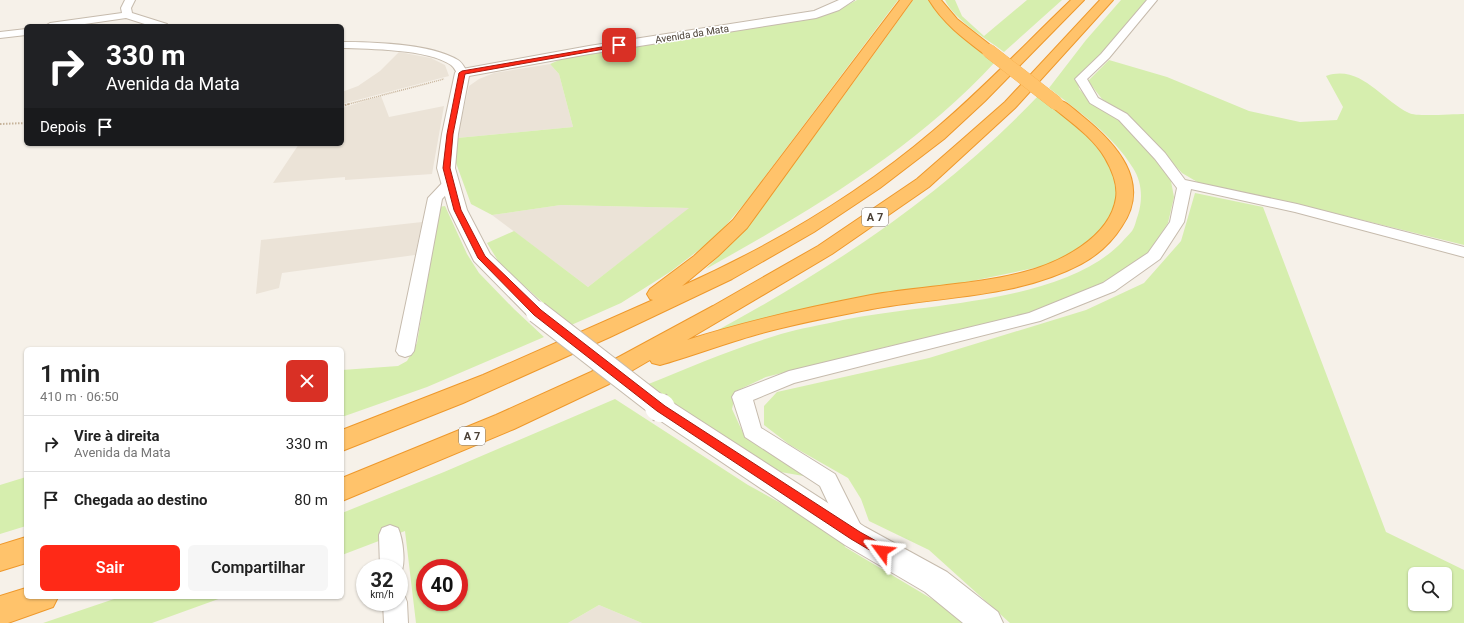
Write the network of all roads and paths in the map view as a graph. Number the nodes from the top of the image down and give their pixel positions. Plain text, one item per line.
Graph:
1 (130, 0) edge
2 (848, 0) edge
3 (906, 0) edge
4 (935, 0) edge
5 (1078, 0) edge
6 (1106, 0) edge
7 (1152, 0) edge
8 (127, 15) junction
9 (64, 24) edge
10 (155, 24) edge
11 (24, 32) edge
12 (0, 35) edge
13 (344, 45) edge
14 (462, 74) junction
15 (344, 105) edge
16 (24, 123) edge
17 (0, 124) edge
18 (450, 183) junction
19 (1181, 183) junction
20 (1464, 252) edge
21 (595, 335) junction
22 (405, 351) dead end
23 (600, 378) junction
24 (344, 440) edge
25 (344, 489) edge
26 (390, 535) dead end
27 (856, 536) junction
28 (24, 551) edge
29 (0, 558) edge
30 (391, 559) edge
31 (36, 599) edge
32 (0, 611) edge
33 (395, 611) edge
34 (396, 623) edge
35 (987, 623) edge

1 - 8 street
2 - 14 street, Avenida da Mata
3 - 21 highway
4 - 23 highway, bridge
5 - 21 highway, A 7
6 - 23 highway, A 7
7 - 19 street
8 - 9 street
8 - 10 street
11 - 12 street
13 - 14 street
14 - 15 path
14 - 18 street
16 - 17 path
18 - 22 street
18 - 27 street, bridge
19 - 20 street
19 - 27 street
21 - 24 highway, A 7
23 - 25 highway, A 7
26 - 30 street
27 - 35 street
28 - 29 highway
31 - 32 highway
33 - 34 street

